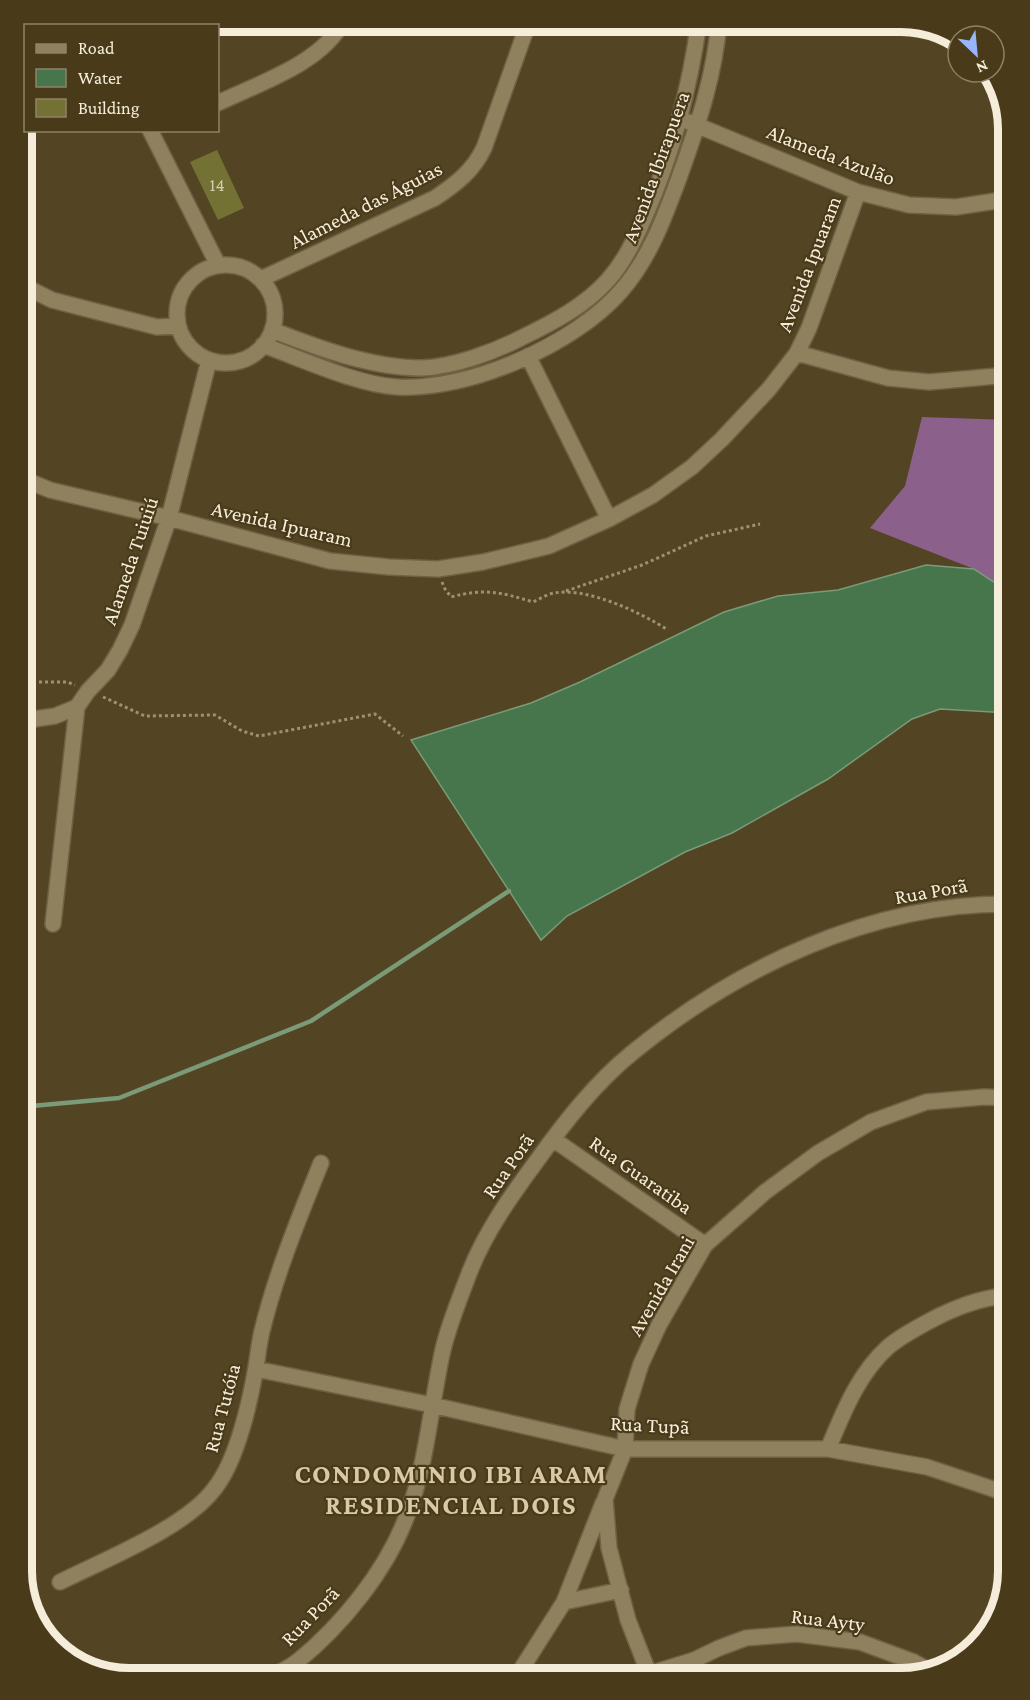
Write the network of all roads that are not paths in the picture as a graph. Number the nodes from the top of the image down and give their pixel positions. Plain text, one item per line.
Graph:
1 (336, 32) edge
2 (525, 32) edge
3 (698, 32) edge
4 (717, 32) edge
5 (219, 103) edge
6 (680, 117) junction
7 (698, 125) junction
8 (155, 132) edge
9 (858, 192) junction
10 (998, 201) edge
11 (218, 265) junction
12 (261, 279) junction
13 (32, 290) edge
14 (178, 326) junction
15 (272, 330) junction
16 (263, 345) junction
17 (797, 353) junction
18 (528, 356) junction
19 (209, 360) junction
20 (998, 376) edge
21 (32, 483) edge
22 (169, 518) junction
23 (609, 519) junction
24 (77, 707) junction
25 (32, 719) edge
26 (998, 904) edge
27 (53, 924) dead end
28 (998, 1098) edge
29 (553, 1139) junction
30 (321, 1163) dead end
31 (705, 1245) junction
32 (998, 1298) edge
33 (256, 1369) junction
34 (432, 1405) junction
35 (626, 1449) junction
36 (828, 1449) junction
37 (998, 1490) edge
38 (605, 1499) junction
39 (60, 1582) dead end
40 (621, 1590) junction
41 (564, 1602) junction
42 (922, 1667) edge
43 (286, 1668) edge
44 (522, 1668) edge
45 (647, 1668) edge
46 (673, 1668) edge

1 - 5 street
2 - 12 street, Alameda das Águias
3 - 6 street, Avenida Ibirapuera
4 - 7 street, Avenida Ibirapuera
6 - 7 street, Alameda Azulão
6 - 15 street, Avenida Ibirapuera
7 - 9 street, Alameda Azulão
7 - 18 street, Avenida Ibirapuera
8 - 11 street
9 - 10 street, Alameda Azulão
9 - 17 street, Avenida Ipuaram
11 - 12 street
11 - 14 street
12 - 15 street
13 - 14 street
14 - 19 street
15 - 16 street
16 - 18 street, Avenida Ibirapuera
16 - 19 street
17 - 20 street
17 - 23 street, Avenida Ipuaram
18 - 23 street
19 - 22 street, Alameda Tuiuiú
21 - 22 street, Avenida Ipuaram
22 - 23 street, Avenida Ipuaram
22 - 24 street, Alameda Tuiuiú
24 - 25 street
24 - 27 street
26 - 29 street, Rua Porã
28 - 31 street, Avenida Irani
29 - 31 street, Rua Guaratiba
29 - 34 street, Rua Porã
30 - 33 street, Rua Tutóia
31 - 35 street, Avenida Irani
32 - 36 street
33 - 34 street, Rua Tupã
33 - 39 street, Rua Tutóia
34 - 35 street, Rua Tupã
34 - 43 street, Rua Porã
35 - 36 street, Rua Tupã
35 - 38 street, Avenida Irani
36 - 37 street, Rua Tupã
38 - 40 street, Avenida Irani
38 - 41 street
40 - 41 street
40 - 45 street, Avenida Irani
41 - 44 street
42 - 46 street, Rua Ayty

